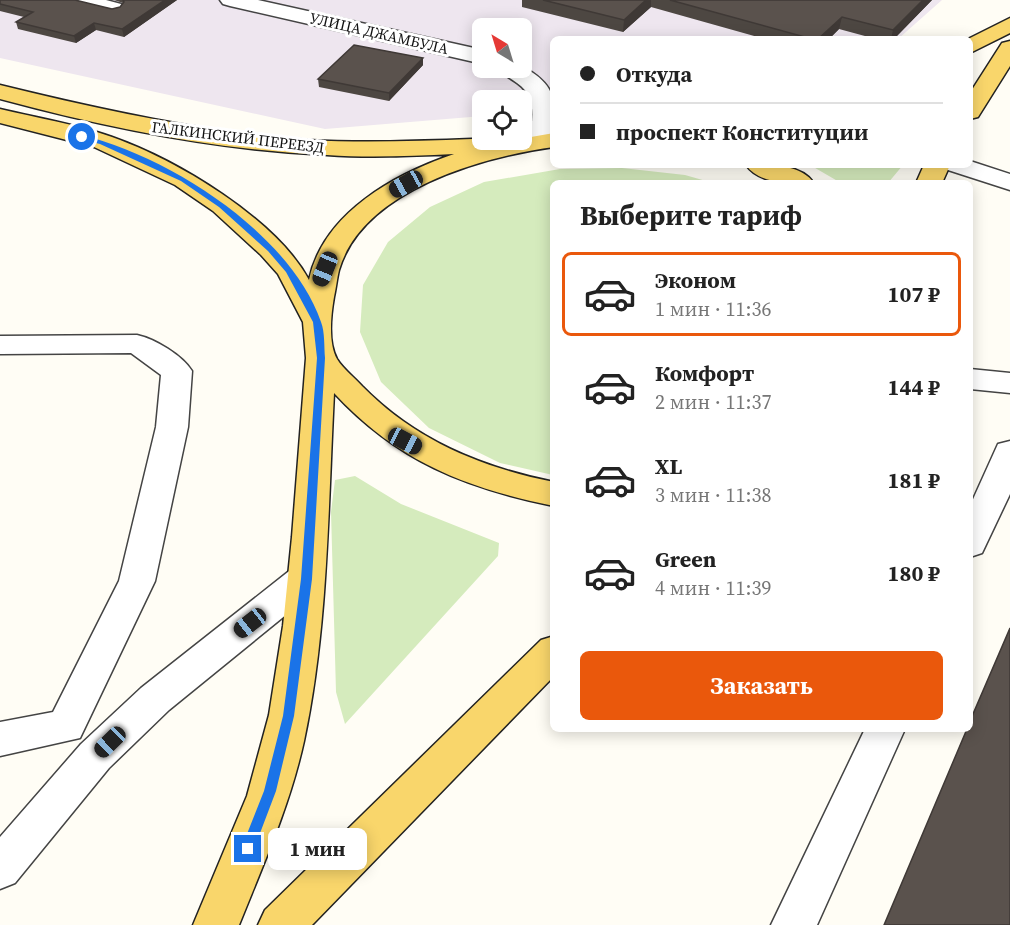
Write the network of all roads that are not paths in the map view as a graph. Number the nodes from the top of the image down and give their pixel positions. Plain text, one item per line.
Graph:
1 (79, 0) edge
2 (242, 1) edge
3 (114, 8) edge
4 (1010, 24) edge
5 (973, 45) edge
6 (1010, 48) edge
7 (472, 54) edge
8 (525, 78) edge
9 (0, 92) edge
10 (973, 106) edge
11 (0, 116) edge
12 (548, 141) edge
13 (532, 143) edge
14 (472, 146) edge
15 (494, 150) edge
16 (766, 168) edge
17 (966, 168) edge
18 (794, 180) edge
19 (1010, 182) edge
20 (319, 340) junction
21 (0, 345) edge
22 (973, 379) edge
23 (1010, 383) edge
24 (1008, 466) edge
25 (550, 493) edge
26 (973, 538) edge
27 (306, 579) junction
28 (550, 655) edge
29 (884, 732) edge
30 (0, 739) edge
31 (0, 868) edge
32 (216, 925) edge
33 (281, 925) edge
34 (794, 925) edge

1 - 3 street
2 - 7 street, УЛИЦА ДЖАМБУЛА
4 - 5 main road
6 - 10 main road
8 - 12 street
9 - 14 main road, ГАЛКИНСКИЙ ПЕРЕЕЗД
11 - 20 main road
12 - 13 main road
15 - 20 main road
16 - 18 main road
17 - 19 street
20 - 25 main road
20 - 27 main road
21 - 30 street
22 - 23 street
24 - 26 street
27 - 31 street
27 - 32 main road
28 - 33 main road
29 - 34 street

